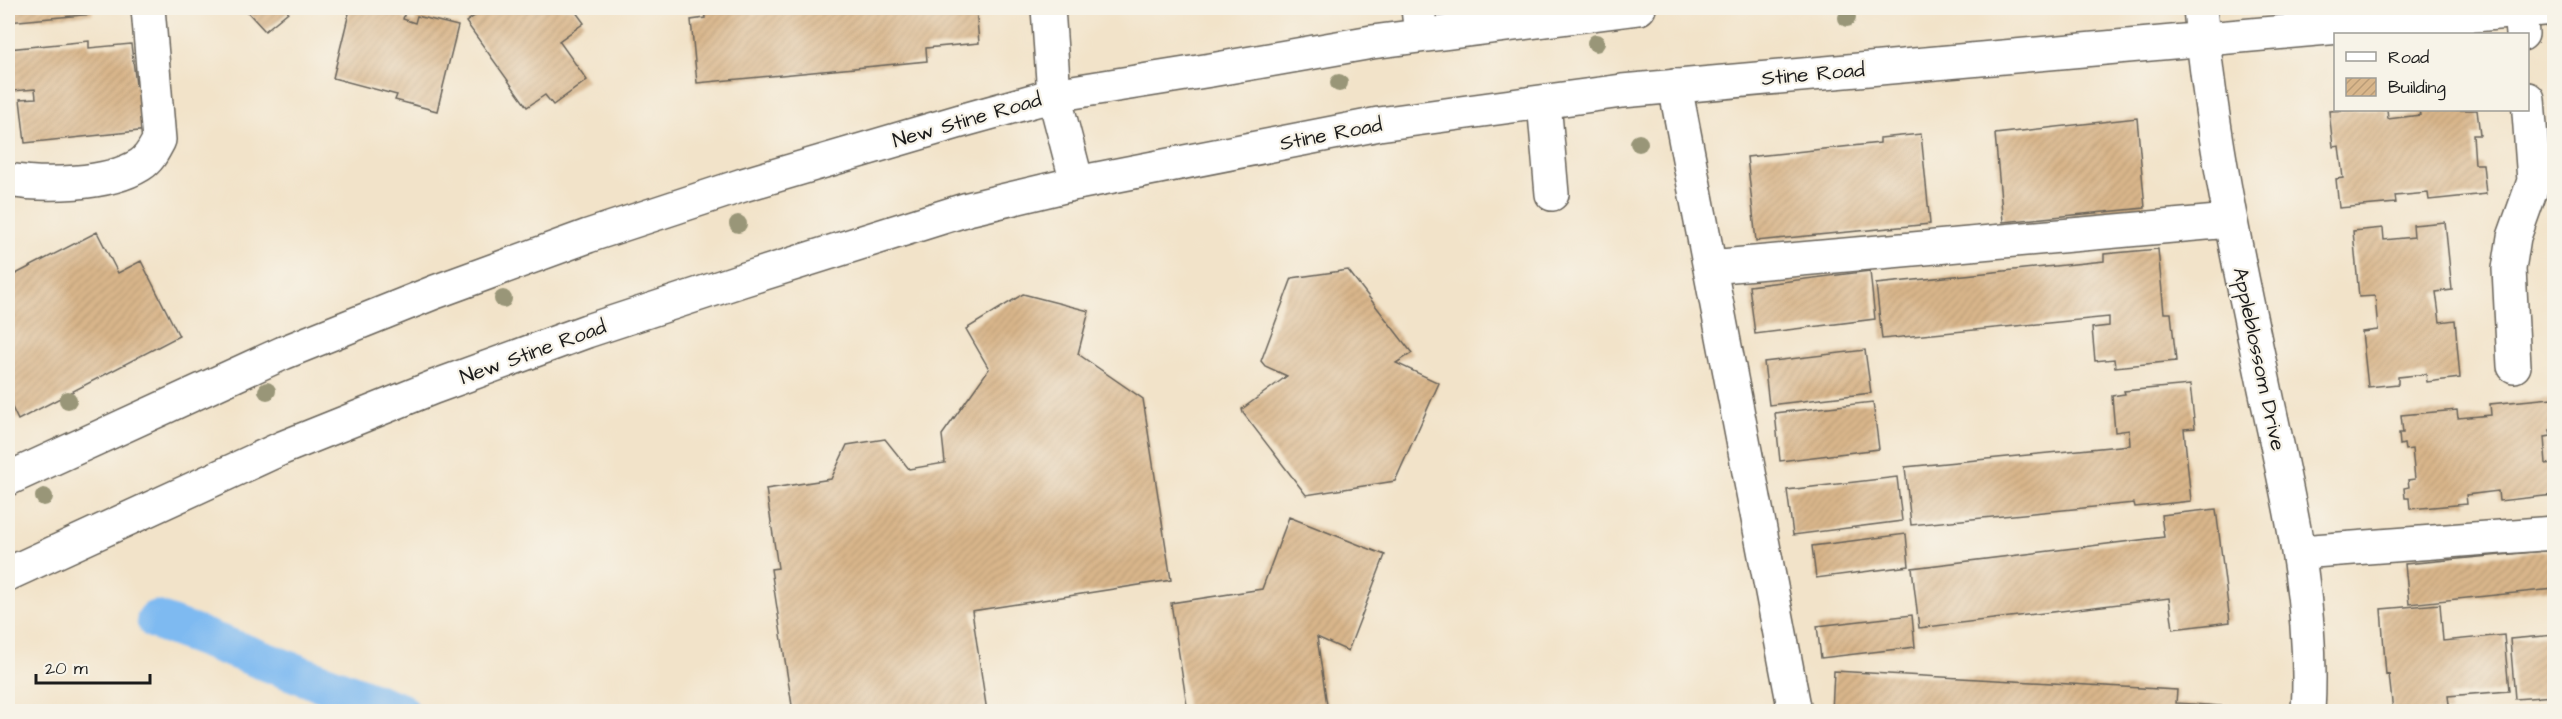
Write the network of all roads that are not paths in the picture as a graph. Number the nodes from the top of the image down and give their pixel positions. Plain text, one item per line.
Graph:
1 (148, 8) edge
2 (1048, 8) edge
3 (1639, 8) edge
4 (2200, 8) edge
5 (2554, 8) edge
6 (1419, 22) edge
7 (2521, 23) edge
8 (2203, 40) junction
9 (1675, 86) junction
10 (1054, 94) junction
11 (1544, 102) junction
12 (2529, 111) edge
13 (8, 180) edge
14 (1077, 183) junction
15 (1552, 194) dead end
16 (2229, 221) junction
17 (1710, 267) junction
18 (2514, 366) dead end
19 (8, 479) edge
20 (2554, 533) edge
21 (2300, 552) junction
22 (8, 574) edge
23 (1795, 711) edge
24 (2308, 711) edge

1 - 13 main road
2 - 10 main road
3 - 6 main road
4 - 8 main road, Appleblossom Drive
5 - 7 main road, Stine Road
6 - 10 main road
7 - 8 main road, Stine Road
8 - 9 main road, Stine Road
8 - 16 main road, Appleblossom Drive
9 - 11 main road, Stine Road
9 - 17 main road
10 - 14 main road
10 - 19 main road, New Stine Road
11 - 14 main road, Stine Road
11 - 15 main road
12 - 18 main road
14 - 22 main road, New Stine Road
16 - 17 main road
16 - 21 main road, Appleblossom Drive
17 - 23 main road
20 - 21 main road
21 - 24 main road, Appleblossom Drive

